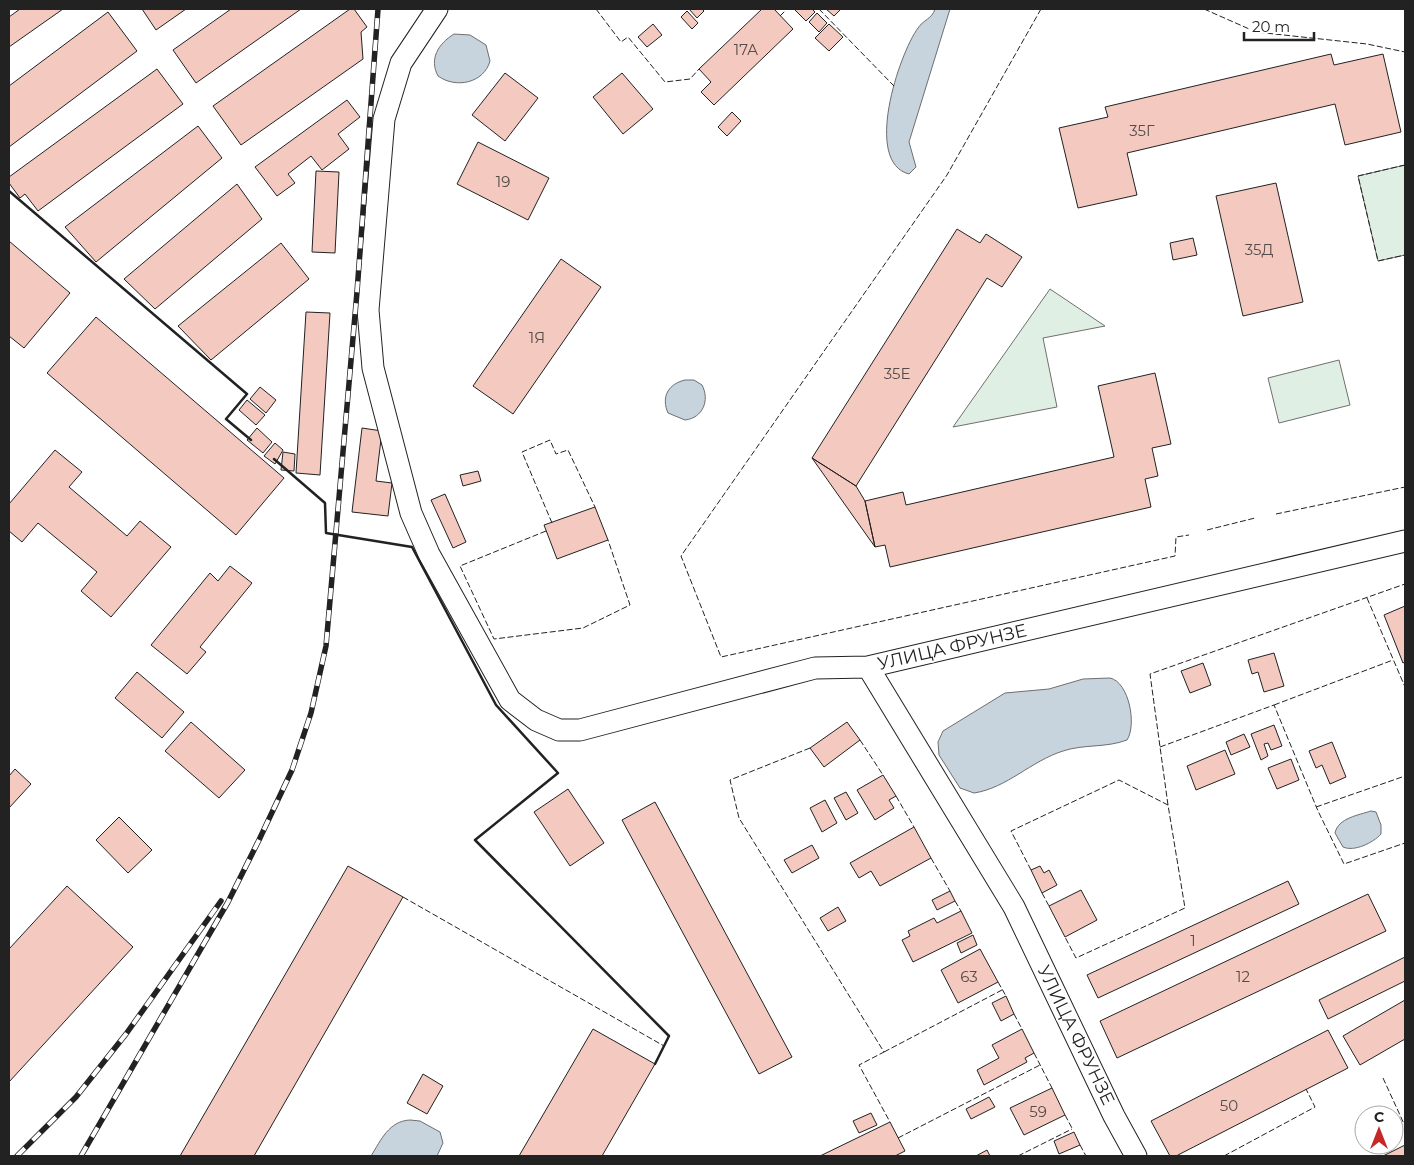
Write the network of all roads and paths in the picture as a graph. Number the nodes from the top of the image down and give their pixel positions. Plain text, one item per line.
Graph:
1 (437, 9) edge
2 (1405, 541) edge
3 (868, 667) junction
4 (1136, 1156) edge

1 - 3 street
2 - 3 street, УЛИЦА ФРУНЗЕ
3 - 4 street, УЛИЦА ФРУНЗЕ

